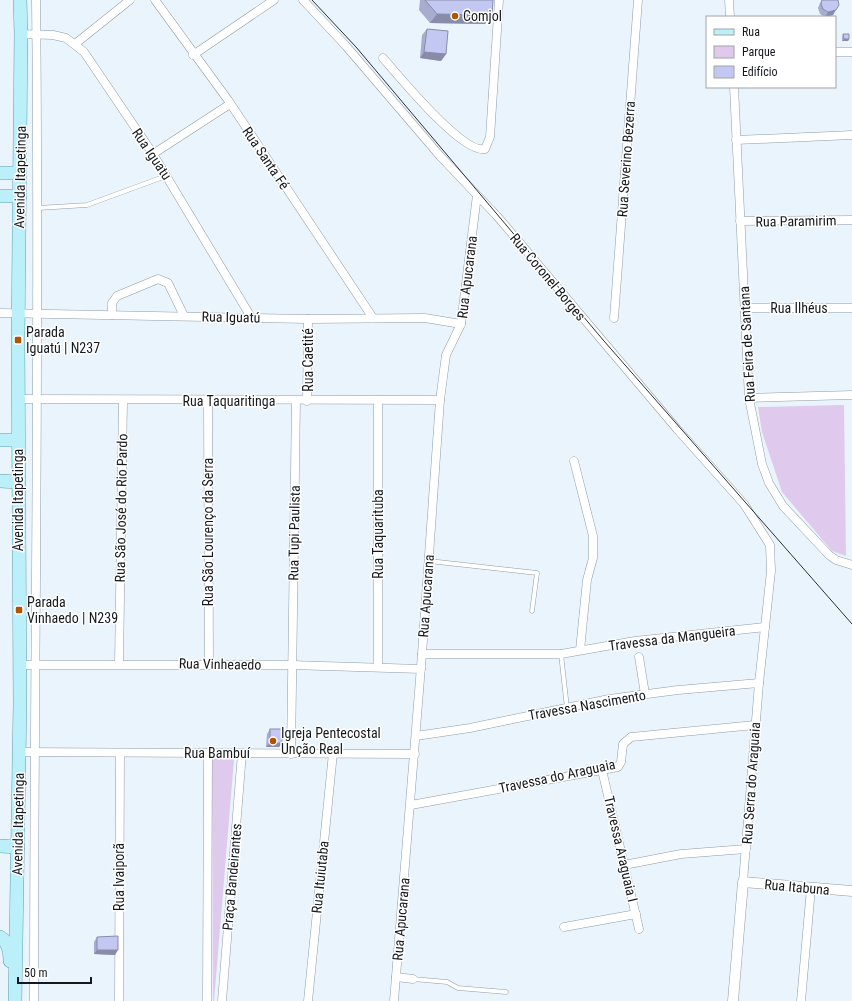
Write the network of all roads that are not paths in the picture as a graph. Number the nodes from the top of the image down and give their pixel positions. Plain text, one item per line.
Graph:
1 (20, 0) edge
2 (36, 0) edge
3 (130, 0) edge
4 (155, 0) edge
5 (274, 0) edge
6 (303, 0) edge
7 (499, 0) edge
8 (638, 0) edge
9 (729, 0) edge
10 (730, 16) edge
11 (21, 34) junction
12 (36, 34) junction
13 (74, 44) junction
14 (836, 52) edge
15 (852, 52) edge
16 (194, 55) junction
17 (383, 58) dead end
18 (734, 88) edge
19 (230, 104) junction
20 (852, 135) edge
21 (736, 140) junction
22 (154, 154) junction
23 (0, 173) edge
24 (20, 173) junction
25 (167, 176) junction
26 (477, 195) junction
27 (0, 196) edge
28 (20, 196) junction
29 (37, 208) junction
30 (852, 220) edge
31 (740, 221) junction
32 (746, 308) junction
33 (852, 308) edge
34 (0, 313) edge
35 (18, 313) junction
36 (38, 314) junction
37 (112, 315) junction
38 (184, 316) junction
39 (251, 317) junction
40 (373, 318) junction
41 (614, 318) dead end
42 (308, 320) junction
43 (461, 324) junction
44 (852, 395) edge
45 (18, 398) junction
46 (749, 398) junction
47 (36, 399) junction
48 (122, 400) junction
49 (296, 400) junction
50 (440, 400) junction
51 (208, 401) junction
52 (308, 401) junction
53 (378, 402) junction
54 (0, 440) edge
55 (18, 440) junction
56 (574, 461) dead end
57 (0, 481) edge
58 (18, 482) junction
59 (429, 561) junction
60 (771, 565) joint
61 (851, 565) edge
62 (532, 611) dead end
63 (764, 627) junction
64 (580, 650) junction
65 (422, 654) junction
66 (561, 654) junction
67 (639, 657) dead end
68 (119, 663) junction
69 (19, 664) junction
70 (35, 664) junction
71 (209, 664) junction
72 (291, 665) junction
73 (378, 667) junction
74 (421, 669) junction
75 (759, 683) junction
76 (645, 694) junction
77 (567, 708) junction
78 (755, 725) junction
79 (416, 736) junction
80 (19, 752) junction
81 (34, 752) junction
82 (120, 753) junction
83 (208, 753) junction
84 (242, 753) junction
85 (291, 754) junction
86 (333, 754) junction
87 (415, 754) junction
88 (602, 770) junction
89 (411, 805) junction
90 (0, 846) edge
91 (18, 848) junction
92 (746, 849) junction
93 (624, 865) junction
94 (743, 882) junction
95 (811, 888) junction
96 (852, 891) edge
97 (636, 914) junction
98 (564, 927) dead end
99 (639, 929) dead end
100 (0, 937) edge
101 (396, 977) junction
102 (413, 979) joint
103 (506, 992) dead end
104 (10, 1001) edge
105 (15, 1001) edge
106 (34, 1001) edge
107 (119, 1001) edge
108 (207, 1001) edge
109 (222, 1001) edge
110 (308, 1001) edge
111 (394, 1001) edge
112 (733, 1001) edge
113 (801, 1001) edge

1 - 11 main road, Avenida Itapetinga
2 - 12 street, Avenida Itapetinga
3 - 13 street
4 - 16 street, Rua Santa Fé
5 - 16 street
6 - 26 street, Rua Coronel Borges
7 - 17 street
8 - 41 street, Rua Severino Bezerra
9 - 10 street
11 - 12 street, Rua Iguatu
11 - 24 main road, Avenida Itapetinga
12 - 13 street, Rua Iguatu
12 - 29 street, Avenida Itapetinga
13 - 22 street, Rua Iguatu
14 - 15 street
16 - 19 street, Rua Santa Fé
18 - 21 street, Rua Feira de Santana
19 - 22 street
19 - 40 street, Rua Santa Fé
20 - 21 street
21 - 31 street, Rua Feira de Santana
22 - 25 street, Rua Iguatu
23 - 24 main road
24 - 28 main road, Avenida Itapetinga
25 - 29 lane
25 - 39 street, Rua Iguatu
26 - 43 street, Rua Apucarana
26 - 60 street, Rua Coronel Borges
27 - 28 main road
28 - 35 main road, Avenida Itapetinga
29 - 36 street, Avenida Itapetinga
30 - 31 street, Rua Paramirim
31 - 32 street, Rua Feira de Santana
32 - 33 street, Rua Ilhéus
32 - 46 street, Rua Feira de Santana
34 - 35 street, Rua Iguatú
35 - 36 street, Rua Iguatú
35 - 45 main road, Avenida Itapetinga
36 - 37 street, Rua Iguatú
36 - 47 street, Avenida Itapetinga
37 - 38 street, Rua Iguatú
37 - 38 street
38 - 39 street, Rua Iguatú
39 - 42 street, Rua Iguatú
40 - 42 street, Rua Iguatú
40 - 43 street, Rua Iguatú
42 - 52 street, Rua Caetité
43 - 50 street, Rua Apucarana
44 - 46 street
45 - 47 street, Rua Taquaritinga
45 - 55 main road, Avenida Itapetinga
46 - 61 street, Rua Feira de Santana
47 - 48 street, Rua Taquaritinga
47 - 70 street, Avenida Itapetinga
48 - 51 street, Rua Taquaritinga
48 - 68 street, Rua São José do Rio Pardo
49 - 51 street, Rua Taquaritinga
49 - 52 street, Rua Taquaritinga
49 - 72 street, Rua Tupi Paulista
50 - 53 street, Rua Taquaritinga
50 - 59 street, Rua Apucarana
51 - 71 street, Rua São Lourenço da Serra
52 - 53 street, Rua Taquaritinga
53 - 73 street, Rua Taquarituba
54 - 55 main road
55 - 58 main road, Avenida Itapetinga
56 - 64 street
57 - 58 main road
58 - 69 main road, Avenida Itapetinga
59 - 62 lane
59 - 65 street, Rua Apucarana
60 - 63 street, Rua Serra do Araguaia
63 - 64 street, Travessa da Mangueira
63 - 75 street, Rua Serra do Araguaia
64 - 66 street, Travessa da Mangueira
65 - 66 street, Travessa da Mangueira
65 - 74 street, Rua Apucarana
66 - 77 lane
67 - 76 street
68 - 70 street, Rua Vinheaedo
68 - 71 street, Rua Vinheaedo
69 - 70 street, Rua Vinheaedo
69 - 80 main road, Avenida Itapetinga
70 - 81 street, Avenida Itapetinga
71 - 72 street, Rua Vinheaedo
72 - 73 street, Rua Vinheaedo
72 - 85 street, Rua Tupi Paulista
73 - 74 street, Rua Vinheaedo
74 - 79 street, Rua Apucarana
75 - 76 street, Travessa Nascimento
75 - 78 street, Rua Serra do Araguaia
76 - 77 street, Travessa Nascimento
77 - 79 street, Travessa Nascimento
78 - 88 street, Travessa do Araguaia
78 - 92 street, Rua Serra do Araguaia
79 - 87 street, Rua Apucarana
80 - 81 street, Rua Bambuí
80 - 91 main road, Avenida Itapetinga
81 - 82 street, Rua Bambuí
81 - 106 street, Avenida Itapetinga
82 - 83 street, Rua Bambuí
82 - 107 street, Rua Ivaiporã
83 - 84 street, Rua Bambuí
83 - 108 street, Praça Bandeirantes
84 - 85 street, Rua Bambuí
84 - 109 street, Praça Bandeirantes
85 - 86 street, Rua Bambuí
86 - 87 street, Rua Bambuí
86 - 110 street, Rua Ituiutaba
87 - 89 street, Rua Apucarana
88 - 89 street, Travessa do Araguaia
88 - 93 street, Travessa Araguaia I
89 - 101 street, Rua Apucarana
90 - 91 main road
91 - 105 main road, Avenida Itapetinga
92 - 93 street
92 - 94 street, Rua Serra do Araguaia
93 - 97 street, Travessa Araguaia I
94 - 95 street, Rua Itabuna
94 - 112 street, Rua Serra do Araguaia
95 - 96 street, Rua Itabuna
95 - 113 street
97 - 98 street
97 - 99 street, Travessa Araguaia I
100 - 104 main road
101 - 102 street
101 - 111 street, Rua Apucarana
102 - 103 lane

